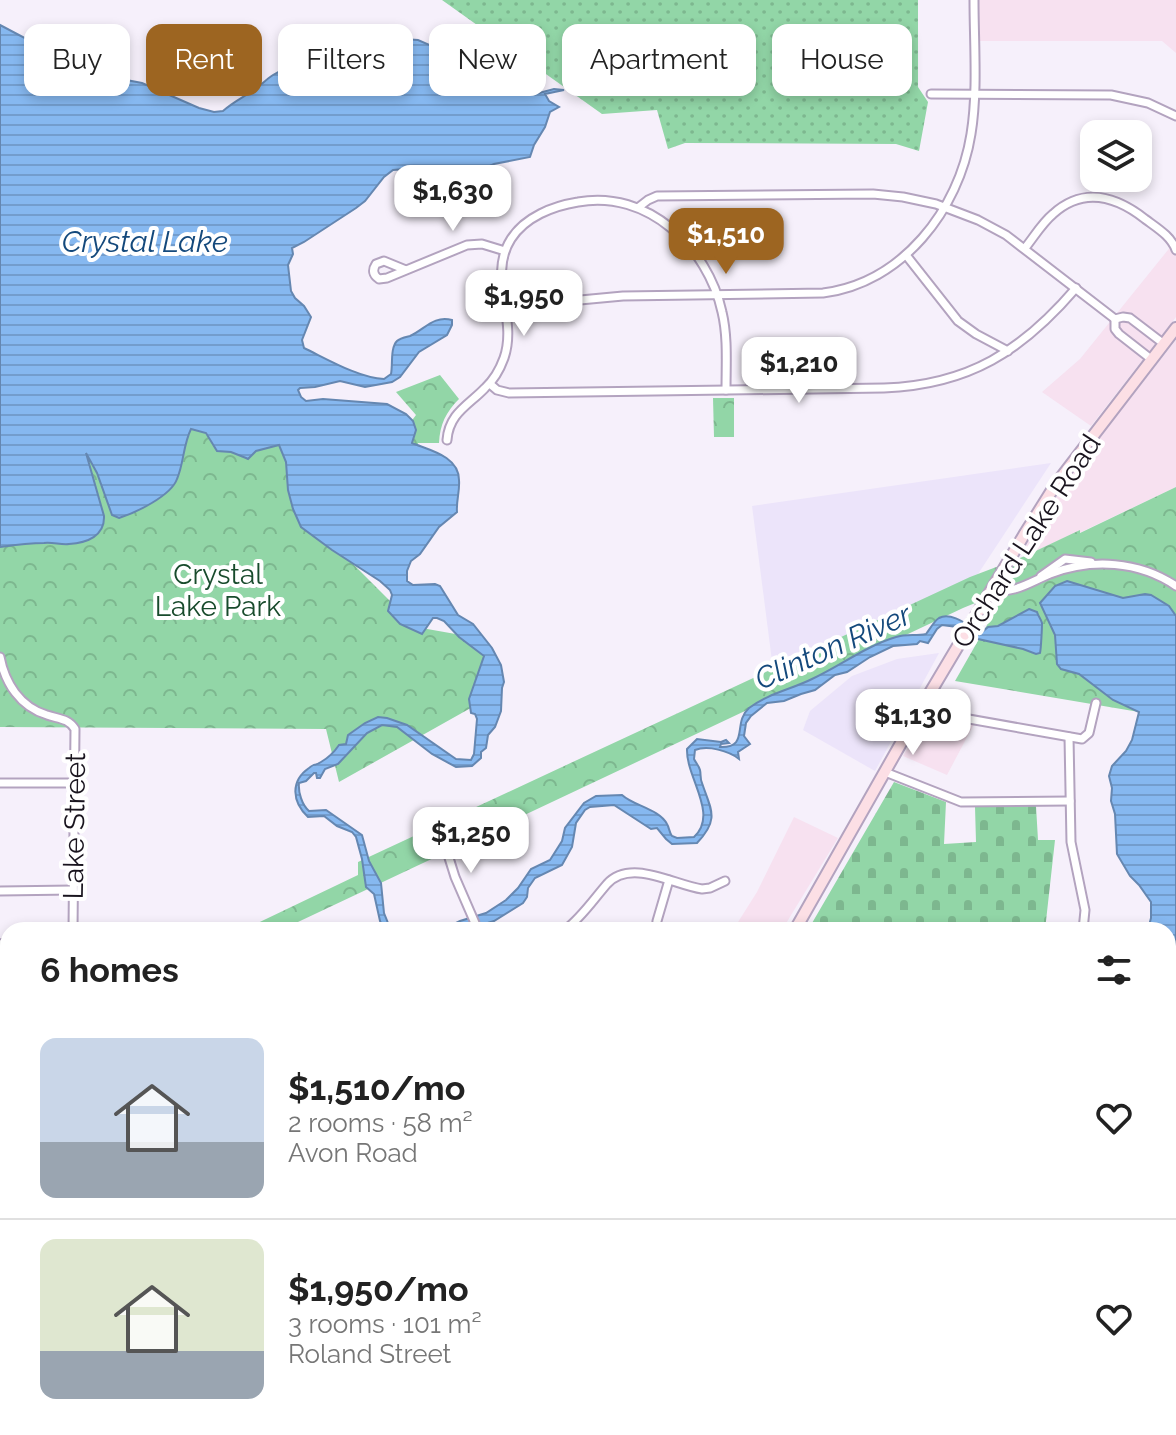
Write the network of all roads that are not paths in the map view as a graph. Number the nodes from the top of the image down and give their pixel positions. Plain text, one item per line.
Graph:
1 (974, 0) edge
2 (931, 94) dead end
3 (974, 95) junction
4 (1176, 116) edge
5 (639, 207) junction
6 (945, 207) junction
7 (1174, 241) edge
8 (1025, 248) junction
9 (1176, 250) edge
10 (505, 251) junction
11 (906, 255) junction
12 (406, 270) dead end
13 (1076, 288) junction
14 (717, 294) junction
15 (505, 307) junction
16 (1115, 319) junction
17 (1176, 328) edge
18 (1164, 344) junction
19 (1008, 351) junction
20 (1151, 359) junction
21 (490, 384) junction
22 (726, 390) junction
23 (447, 440) dead end
24 (1176, 586) edge
25 (991, 591) junction
26 (0, 657) edge
27 (1096, 703) dead end
28 (921, 708) junction
29 (1069, 737) junction
30 (885, 772) junction
31 (0, 783) edge
32 (75, 783) junction
33 (1070, 801) junction
34 (445, 845) dead end
35 (669, 880) junction
36 (725, 881) dead end
37 (73, 890) junction
38 (0, 891) edge
39 (73, 922) edge
40 (474, 922) edge
41 (575, 922) edge
42 (657, 922) edge
43 (800, 922) edge
44 (1084, 922) edge

1 - 3 street
2 - 3 street
3 - 4 street
3 - 6 street
5 - 6 street
5 - 10 street
5 - 14 street
6 - 8 street
6 - 11 street
7 - 8 street
7 - 9 street
8 - 13 street
10 - 12 street
10 - 15 street
11 - 14 street
11 - 19 street
13 - 16 street
13 - 19 street
14 - 15 street
14 - 22 street
15 - 21 street
16 - 18 street
16 - 20 street
17 - 18 main road, Orchard Lake Road
18 - 20 main road, Orchard Lake Road
19 - 22 street
20 - 25 main road, Orchard Lake Road
21 - 22 street
21 - 23 street
24 - 25 street
25 - 28 main road, Orchard Lake Road
26 - 32 street, Lake Street
27 - 29 street
28 - 29 street
28 - 30 main road, Orchard Lake Road
29 - 33 street
30 - 33 street
30 - 43 main road, Orchard Lake Road
31 - 32 street
32 - 37 street, Lake Street
33 - 44 street
34 - 40 street
35 - 36 street
35 - 41 street
35 - 42 street
37 - 38 street
37 - 39 street, Lake Street

